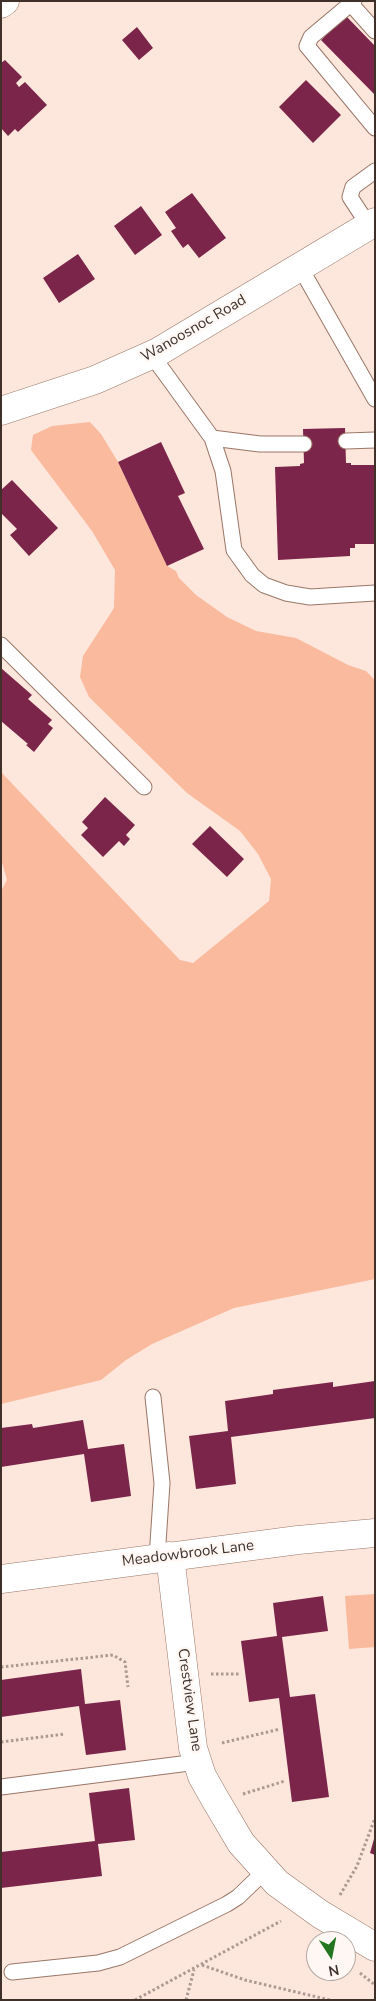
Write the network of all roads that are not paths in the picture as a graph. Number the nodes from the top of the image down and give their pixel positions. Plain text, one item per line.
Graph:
1 (5, 1) edge
2 (352, 3) edge
3 (1, 4) edge
4 (375, 31) edge
5 (375, 128) edge
6 (375, 171) edge
7 (372, 224) edge
8 (300, 267) junction
9 (152, 354) junction
10 (375, 398) edge
11 (1, 411) edge
12 (212, 438) junction
13 (375, 440) edge
14 (346, 442) dead end
15 (304, 444) dead end
16 (375, 593) edge
17 (1, 645) edge
18 (144, 787) dead end
19 (152, 1397) dead end
20 (375, 1533) edge
21 (164, 1557) junction
22 (1, 1579) edge
23 (198, 1762) junction
24 (1, 1786) edge
25 (265, 1871) junction
26 (375, 1947) edge
27 (12, 1972) dead end

1 - 3 street
2 - 4 lane
2 - 5 lane
6 - 7 lane
7 - 8 street, Wanoosnoc Road
8 - 9 street, Wanoosnoc Road
8 - 10 lane
9 - 11 street, Wanoosnoc Road
9 - 12 lane
12 - 15 lane
12 - 16 lane
13 - 14 lane
17 - 18 lane
19 - 21 lane
20 - 21 street, Meadowbrook Lane
21 - 22 street, Meadowbrook Lane
21 - 23 street, Crestview Lane
23 - 24 lane
23 - 25 street, Crestview Lane
25 - 26 street, Crestview Lane
25 - 27 lane

